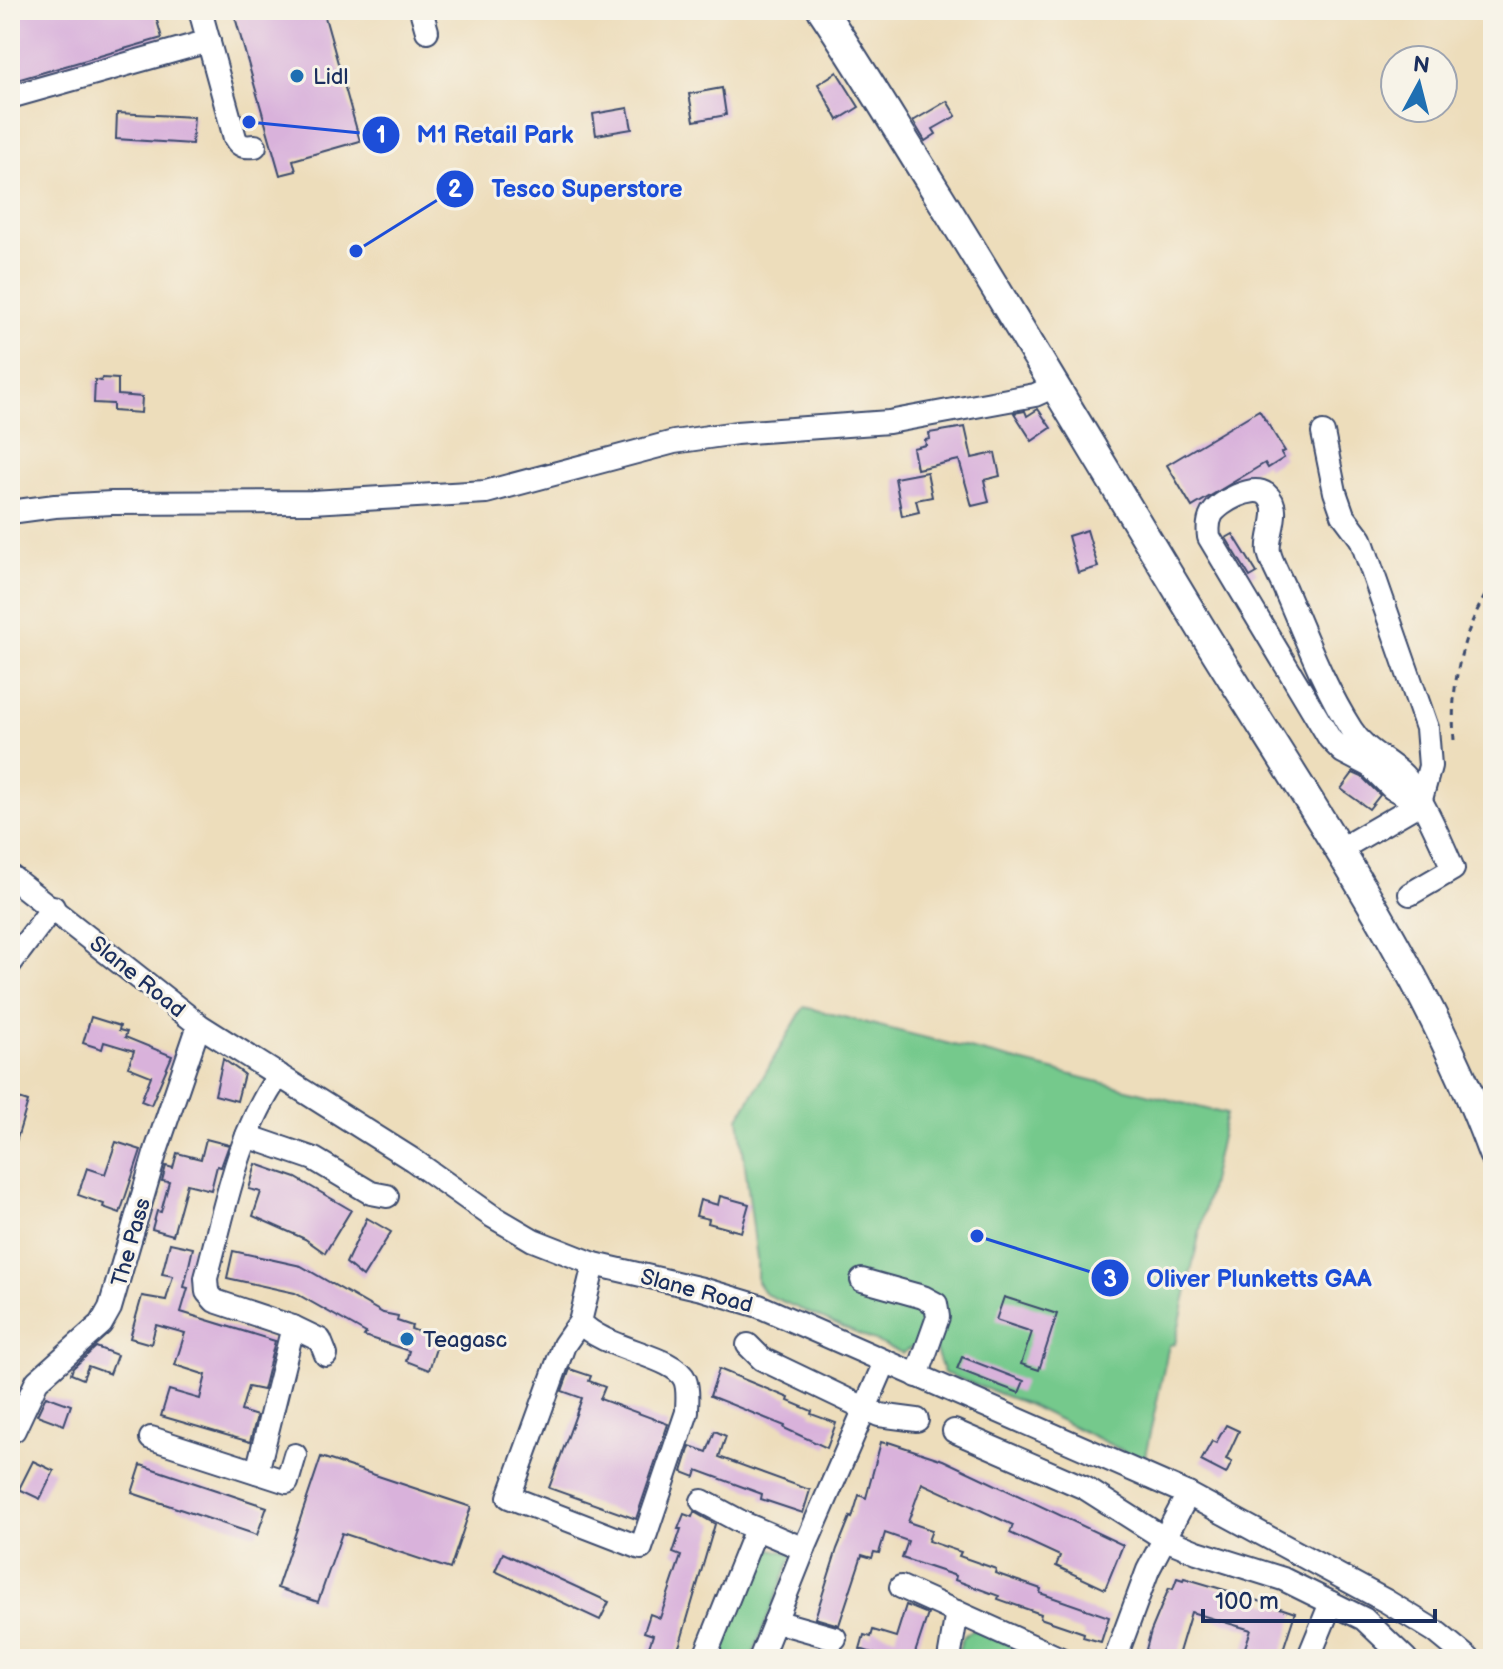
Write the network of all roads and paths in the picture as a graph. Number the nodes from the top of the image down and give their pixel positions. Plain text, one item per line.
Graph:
1 (200, 10) edge
2 (822, 10) edge
3 (209, 41) junction
4 (10, 97) edge
5 (255, 146) dead end
6 (1055, 386) junction
7 (1323, 433) dead end
8 (10, 512) edge
9 (1493, 583) edge
10 (1351, 729) junction
11 (1330, 739) junction
12 (1454, 740) dead end
13 (1420, 803) junction
14 (1339, 850) junction
15 (10, 876) edge
16 (1410, 894) dead end
17 (53, 907) junction
18 (10, 964) edge
19 (199, 1025) junction
20 (279, 1075) junction
21 (247, 1136) junction
22 (1493, 1154) edge
23 (387, 1196) dead end
24 (594, 1264) junction
25 (862, 1280) dead end
26 (580, 1322) junction
27 (293, 1327) junction
28 (748, 1345) dead end
29 (326, 1355) dead end
30 (885, 1362) junction
31 (917, 1376) junction
32 (867, 1409) junction
33 (917, 1420) dead end
34 (14, 1430) dead end
35 (954, 1431) dead end
36 (151, 1438) dead end
37 (295, 1455) dead end
38 (257, 1472) junction
39 (1188, 1494) junction
40 (702, 1501) dead end
41 (756, 1529) junction
42 (1165, 1539) junction
43 (804, 1549) junction
44 (901, 1587) dead end
45 (1331, 1603) junction
46 (957, 1612) junction
47 (775, 1621) junction
48 (835, 1638) dead end
49 (704, 1659) edge
50 (760, 1659) edge
51 (949, 1659) edge
52 (1061, 1659) edge
53 (1115, 1659) edge
54 (1308, 1659) edge
55 (1406, 1659) edge
56 (1469, 1659) edge

1 - 3 street
2 - 6 main road
3 - 4 street
3 - 5 street
6 - 8 street
6 - 14 main road
7 - 13 street
9 - 12 path
10 - 11 street
10 - 11 street
10 - 13 street
11 - 13 street
13 - 14 street
13 - 16 street
14 - 22 main road
15 - 17 street, Slane Road
17 - 18 street
17 - 19 street, Slane Road
19 - 20 street, Slane Road
19 - 34 street, The Pass
20 - 21 street
20 - 24 street, Slane Road
21 - 23 street
21 - 27 street
24 - 26 street
24 - 30 street, Slane Road
25 - 31 street
26 - 26 street
27 - 29 street
27 - 38 street
28 - 32 street
30 - 31 street, Slane Road
30 - 32 street
31 - 39 street, Slane Road
32 - 33 street
32 - 43 street
35 - 42 street
36 - 38 street
37 - 38 street
39 - 42 street
39 - 56 street, Slane Road
40 - 41 street
41 - 43 street
41 - 49 street
42 - 45 street
42 - 53 street
43 - 47 street
44 - 46 street
45 - 54 street
45 - 55 street
46 - 51 street
46 - 52 street
47 - 48 street
47 - 50 street

